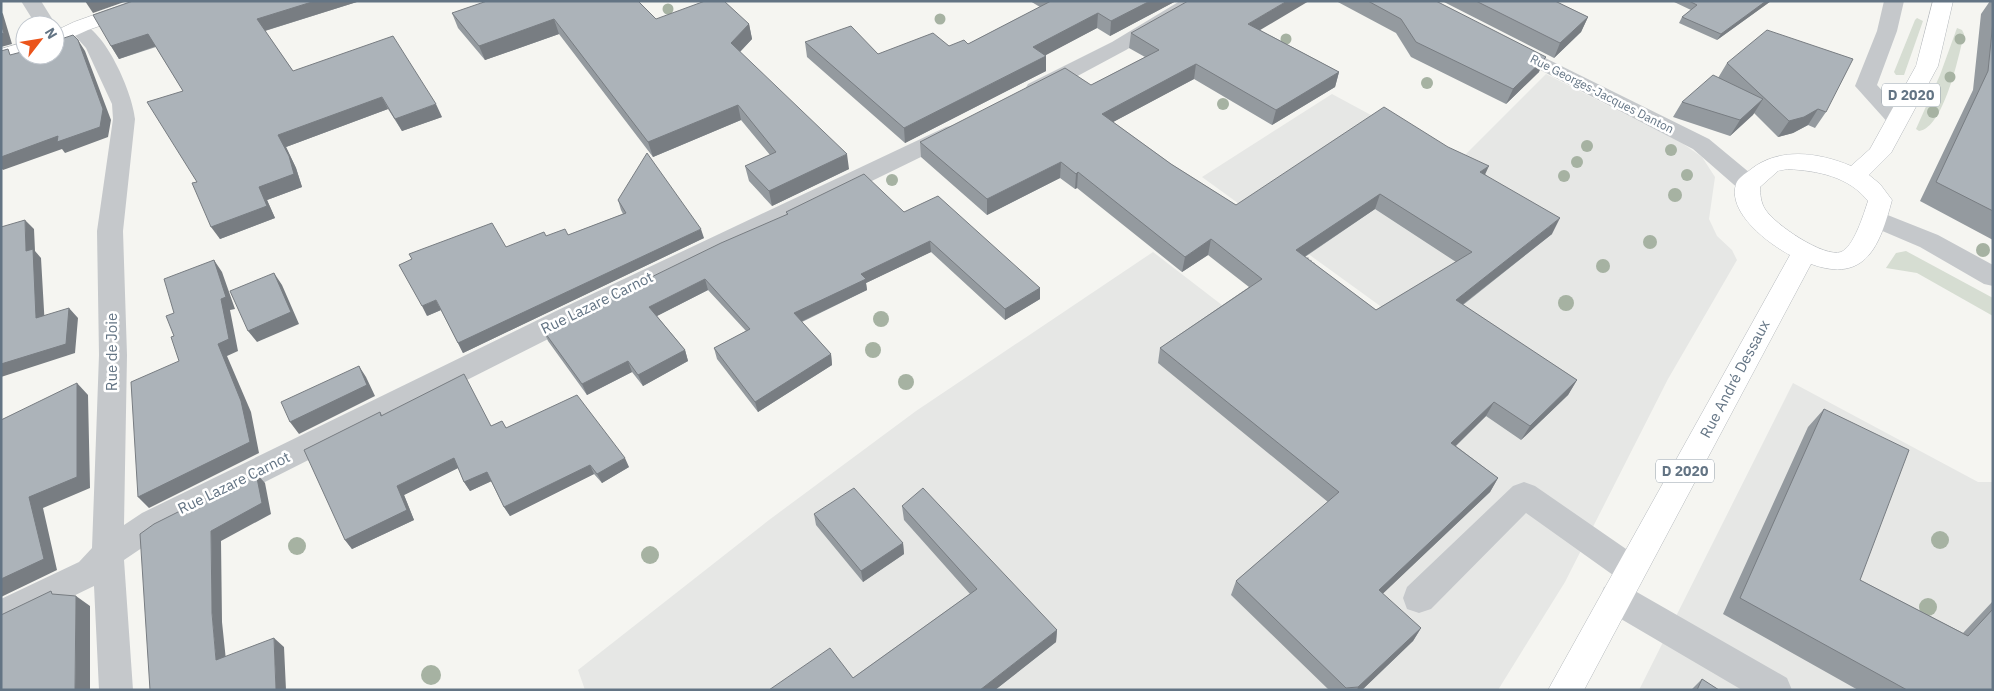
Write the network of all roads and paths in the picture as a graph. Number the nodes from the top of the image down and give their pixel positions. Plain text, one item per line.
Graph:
1 (31, 1) edge
2 (153, 1) edge
3 (1195, 1) edge
4 (1894, 1) edge
5 (1943, 1) edge
6 (40, 15) edge
7 (66, 33) edge
8 (1490, 37) edge
9 (15, 51) edge
10 (1, 56) edge
11 (1016, 100) edge
12 (1898, 120) junction
13 (975, 121) edge
14 (1854, 176) junction
15 (1748, 184) junction
16 (1875, 218) junction
17 (1297, 250) edge
18 (1805, 252) junction
19 (1320, 269) edge
20 (1993, 277) edge
21 (108, 554) junction
22 (1623, 584) junction
23 (1419, 598) dead end
24 (1, 616) edge
25 (116, 690) edge
26 (1565, 690) edge
27 (1775, 690) edge

1 - 6 street
2 - 7 main road
3 - 11 street
4 - 12 street
5 - 12 main road, D 2020
7 - 21 street, Rue de Joie
8 - 15 street, Rue Georges-Jacques Danton
9 - 10 main road
12 - 14 main road, D 2020
13 - 21 street, Rue Lazare Carnot
14 - 15 main road
14 - 16 main road
15 - 18 main road
16 - 18 main road
16 - 20 street
17 - 19 path
18 - 22 main road, Rue André Dessaux / D 2020
21 - 24 street, Rue Lazare Carnot
21 - 25 street, Rue de Joie
22 - 23 street
22 - 26 main road, Rue André Dessaux / D 2020
22 - 27 street

